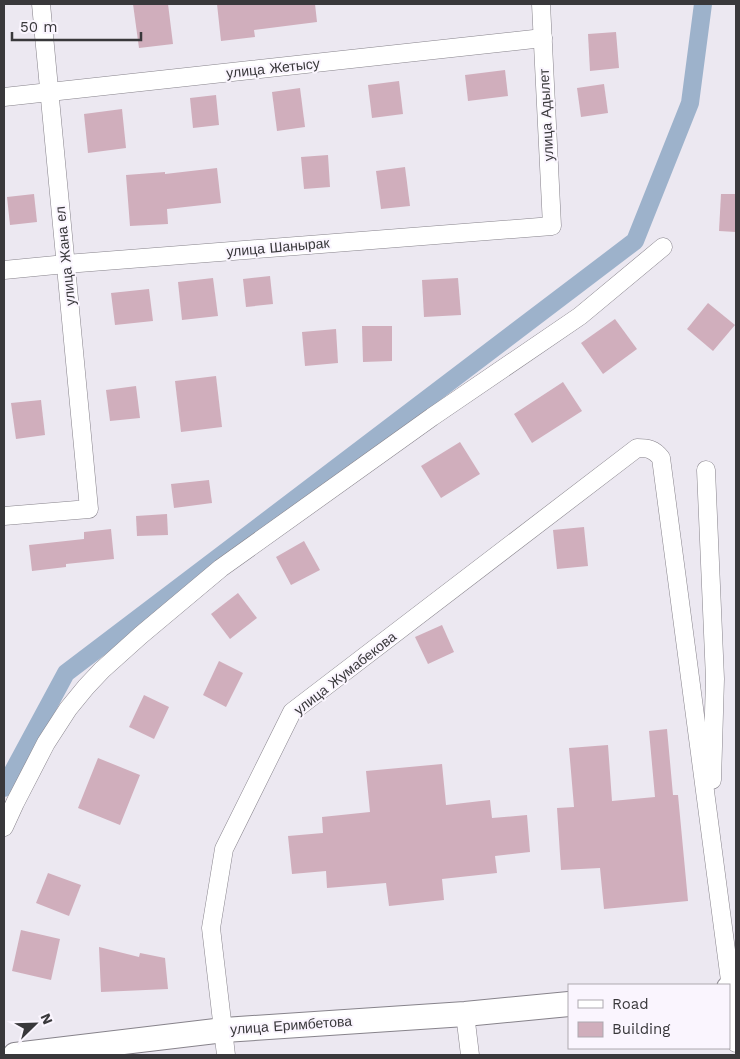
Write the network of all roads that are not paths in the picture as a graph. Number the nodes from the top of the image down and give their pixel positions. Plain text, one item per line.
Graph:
1 (41, 4) edge
2 (541, 4) edge
3 (543, 38) junction
4 (49, 92) junction
5 (4, 97) edge
6 (552, 226) joint
7 (663, 247) dead end
8 (66, 264) junction
9 (4, 270) edge
10 (706, 470) dead end
11 (4, 516) edge
12 (4, 827) edge
13 (710, 830) junction
14 (732, 988) edge
15 (568, 1004) edge
16 (466, 1014) junction
17 (224, 1030) junction
18 (736, 1043) edge
19 (87, 1051) edge
20 (15, 1055) edge
21 (226, 1055) edge
22 (470, 1055) edge

1 - 4 street, улица Жана ел
2 - 3 street, улица Адылет
3 - 4 street, улица Жетысу
3 - 6 street, улица Адылет
4 - 5 street, улица Жетысу
4 - 8 street, улица Жана ел
6 - 8 street, улица Шанырак
7 - 12 street
8 - 9 street, улица Шанырак
8 - 11 street, улица Жана ел
10 - 13 street
13 - 14 street
13 - 17 street, улица Жумабекова
14 - 18 street
15 - 16 main road, улица Еримбетова
16 - 17 main road, улица Еримбетова
16 - 22 street
17 - 19 main road, улица Еримбетова
17 - 21 street, улица Жумабекова
19 - 20 main road, улица Еримбетова

